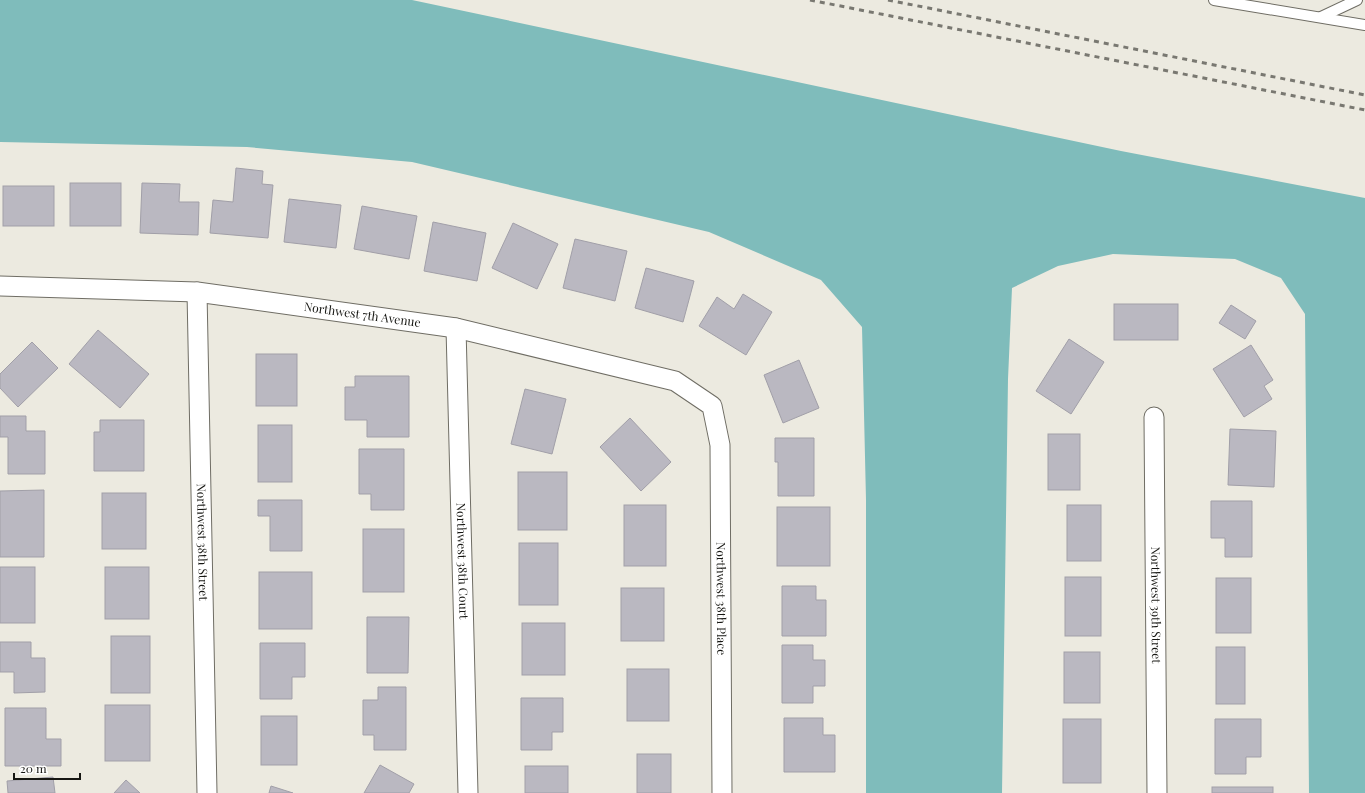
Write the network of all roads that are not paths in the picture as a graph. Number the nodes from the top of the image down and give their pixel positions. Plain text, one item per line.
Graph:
1 (1214, 0) edge
2 (1357, 0) edge
3 (1321, 18) junction
4 (1365, 25) edge
5 (0, 286) edge
6 (197, 292) junction
7 (456, 328) junction
8 (712, 406) joint
9 (1154, 417) dead end
10 (207, 793) edge
11 (468, 793) edge
12 (722, 793) edge
13 (1157, 793) edge

1 - 3 lane
2 - 3 lane
3 - 4 lane
5 - 6 street, Northwest 7th Avenue
6 - 7 street, Northwest 7th Avenue
6 - 10 street, Northwest 38th Street
7 - 8 street, Northwest 7th Avenue
7 - 11 street, Northwest 38th Court
8 - 12 street, Northwest 38th Place
9 - 13 street, Northwest 39th Street

